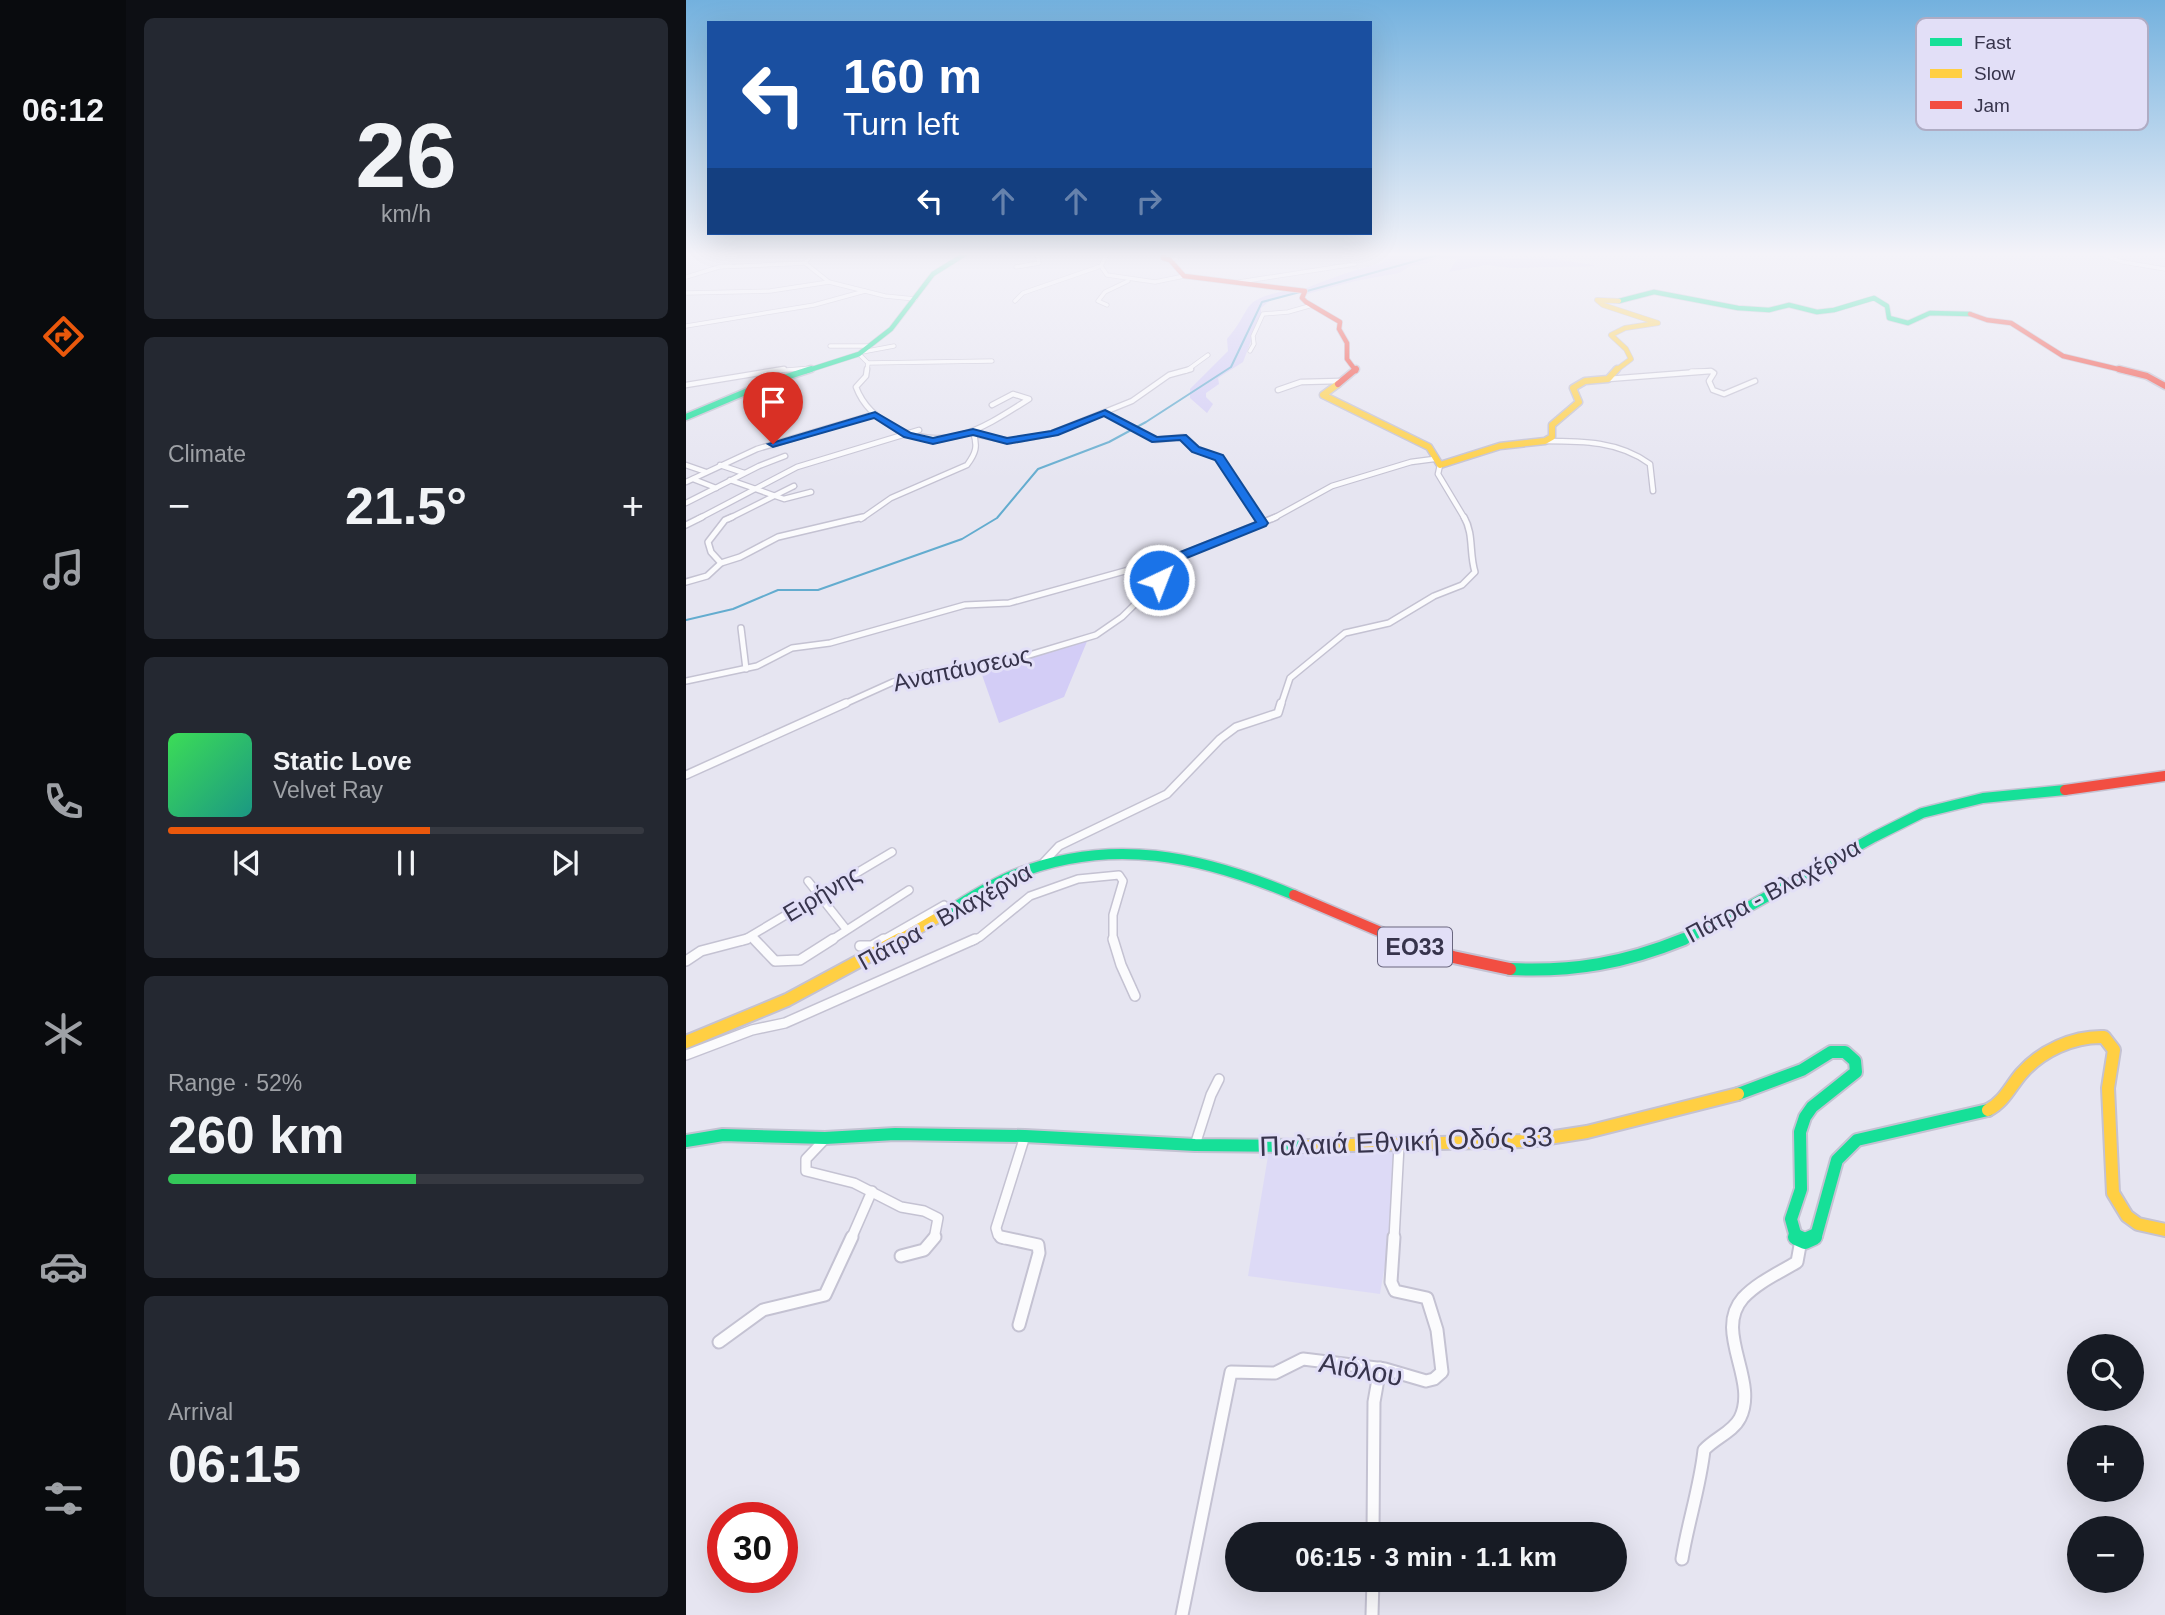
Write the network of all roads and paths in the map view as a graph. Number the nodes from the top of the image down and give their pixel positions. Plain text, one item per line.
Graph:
1 (891, 329) edge
2 (1258, 329) edge
3 (1339, 329) edge
4 (1620, 329) edge
5 (2022, 329) edge
6 (830, 346) dead end
7 (894, 346) dead end
8 (863, 351) junction
9 (1250, 351) dead end
10 (1208, 355) dead end
11 (992, 360) dead end
12 (868, 363) junction
13 (812, 368) junction
14 (1608, 379) junction
15 (1755, 381) dead end
16 (1306, 382) junction
17 (1340, 382) junction
18 (686, 385) edge
19 (2165, 386) edge
20 (1278, 390) dead end
21 (1297, 392) dead end
22 (992, 405) dead end
23 (1105, 413) junction
24 (875, 414) junction
25 (686, 416) edge
26 (919, 430) dead end
27 (973, 433) junction
28 (907, 435) junction
29 (1545, 441) junction
30 (785, 456) dead end
31 (1437, 462) junction
32 (686, 465) edge
33 (720, 465) junction
34 (706, 472) junction
35 (744, 473) junction
36 (693, 479) junction
37 (730, 480) junction
38 (686, 482) edge
39 (794, 486) dead end
40 (716, 488) junction
41 (753, 489) junction
42 (1653, 491) dead end
43 (811, 492) dead end
44 (775, 496) junction
45 (686, 503) edge
46 (1262, 523) junction
47 (686, 525) edge
48 (1179, 556) junction
49 (721, 563) junction
50 (686, 582) edge
51 (741, 628) dead end
52 (746, 669) junction
53 (686, 681) edge
54 (686, 775) edge
55 (2165, 776) edge
56 (892, 852) dead end
57 (1044, 862) junction
58 (808, 881) dead end
59 (909, 890) dead end
60 (820, 896) junction
61 (949, 911) junction
62 (846, 929) junction
63 (751, 937) junction
64 (860, 946) dead end
65 (686, 961) edge
66 (1135, 996) dead end
67 (686, 1042) edge
68 (686, 1055) edge
69 (1219, 1079) dead end
70 (1025, 1136) junction
71 (825, 1138) junction
72 (686, 1141) edge
73 (1195, 1145) junction
74 (1399, 1146) junction
75 (872, 1191) junction
76 (2165, 1230) edge
77 (1801, 1240) junction
78 (901, 1256) dead end
79 (1019, 1325) dead end
80 (719, 1342) dead end
81 (1380, 1368) junction
82 (1373, 1522) edge
83 (1682, 1559) dead end
84 (1373, 1592) edge
85 (1182, 1615) edge
86 (1372, 1615) edge

1 - 8 street
2 - 9 street
3 - 17 street
4 - 14 street
5 - 19 street
6 - 8 street
7 - 8 street
8 - 12 street
8 - 13 street
10 - 23 street
11 - 12 street
12 - 24 street
13 - 18 street
13 - 25 street
14 - 15 street
14 - 29 street
16 - 17 street
16 - 20 street
16 - 21 street
17 - 31 street
22 - 27 street
23 - 27 street
23 - 46 street
24 - 28 street
24 - 33 street
26 - 28 street
27 - 28 street
27 - 49 street
28 - 41 street
29 - 31 street
29 - 42 street
30 - 35 street
31 - 46 street
31 - 57 street
32 - 34 street
33 - 34 street
33 - 35 street
34 - 36 street
35 - 37 street
36 - 38 street
36 - 40 street
37 - 40 street
37 - 41 street
39 - 44 street
40 - 45 street
41 - 44 street
41 - 47 street
43 - 44 street
44 - 49 street
46 - 48 street
48 - 52 street
48 - 54 street, Αναπάυσεως
49 - 50 street
51 - 52 street
52 - 53 street
55 - 57 street, Πάτρα - Βλαχέρνα / ΕΟ33
56 - 60 street, Ειρήνης
57 - 61 street, Πάτρα - Βλαχέρνα / ΕΟ33
58 - 60 street
59 - 62 street
60 - 62 street
60 - 63 street, Ειρήνης
61 - 64 street
61 - 67 street, Πάτρα - Βλαχέρνα / ΕΟ33
62 - 63 street
63 - 65 street, Ειρήνης
66 - 68 street
69 - 73 street
70 - 71 street, Παλαιά Εθνική Οδός 33
70 - 73 street, Παλαιά Εθνική Οδός 33
70 - 79 street
71 - 72 street, Παλαιά Εθνική Οδός 33
71 - 75 street
73 - 74 street, Παλαιά Εθνική Οδός 33
74 - 77 street, Παλαιά Εθνική Οδός 33
74 - 81 street, Αιόλου
75 - 78 street
75 - 80 street
76 - 77 street
77 - 83 street
81 - 82 street
81 - 85 street, Αιόλου
84 - 86 street

